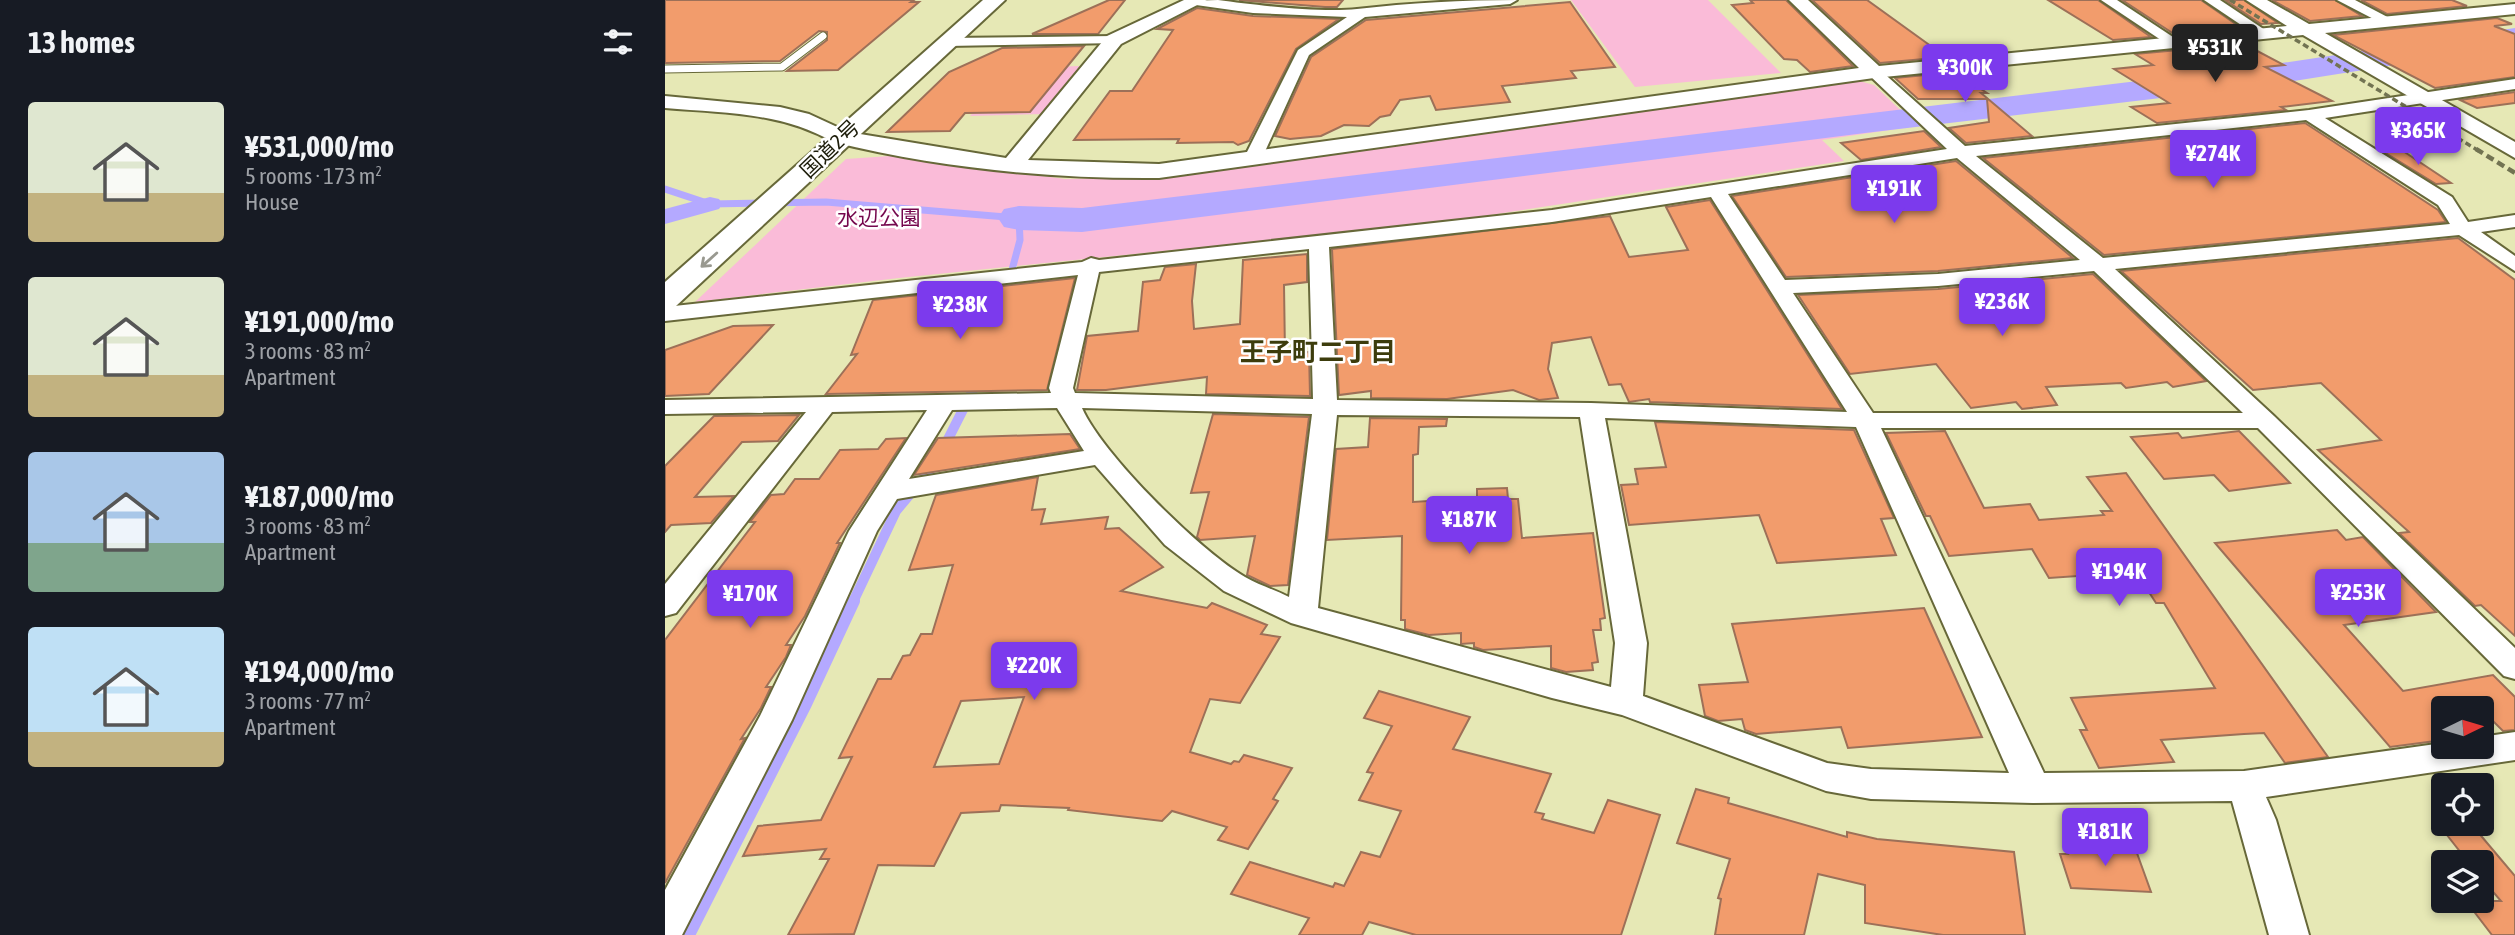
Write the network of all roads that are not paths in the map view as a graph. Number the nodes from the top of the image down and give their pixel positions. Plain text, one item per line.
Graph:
1 (967, 0) edge
2 (995, 0) edge
3 (1197, 0) edge
4 (1381, 0) edge
5 (1510, 0) edge
6 (1798, 0) edge
7 (2108, 0) edge
8 (2211, 0) edge
9 (2255, 0) edge
10 (2344, 0) edge
11 (1411, 4) edge
12 (2515, 9) edge
13 (1361, 13) junction
14 (2390, 22) junction
15 (2308, 30) junction
16 (2264, 34) junction
17 (823, 36) dead end
18 (1114, 40) junction
19 (947, 42) junction
20 (2175, 43) junction
21 (665, 69) edge
22 (1874, 72) junction
23 (2515, 84) edge
24 (2424, 96) junction
25 (665, 102) edge
26 (1907, 103) joint
27 (2309, 115) junction
28 (833, 132) junction
29 (2511, 145) edge
30 (1961, 152) junction
31 (1254, 158) junction
32 (1012, 165) junction
33 (1715, 189) junction
34 (2515, 221) edge
35 (2463, 229) junction
36 (1319, 241) junction
37 (1091, 264) junction
38 (2098, 264) junction
39 (2515, 265) edge
40 (665, 268) edge
41 (1781, 287) junction
42 (665, 299) edge
43 (665, 314) edge
44 (1066, 400) junction
45 (944, 402) junction
46 (826, 403) junction
47 (665, 407) edge
48 (1325, 407) junction
49 (1591, 410) junction
50 (1865, 420) junction
51 (2265, 421) junction
52 (1101, 456) junction
53 (885, 492) junction
54 (665, 605) edge
55 (1302, 615) junction
56 (2515, 667) edge
57 (1626, 703) junction
58 (2515, 746) edge
59 (2244, 786) junction
60 (2033, 788) junction
61 (665, 928) edge
62 (2289, 935) edge

1 - 28 highway, 国道2号
2 - 19 highway, 国道2号
3 - 13 street
3 - 18 street
4 - 13 street
5 - 11 street
6 - 22 street
7 - 20 street
8 - 16 street
9 - 15 street
10 - 14 street
11 - 13 street
12 - 14 street
13 - 31 street
14 - 15 street
15 - 16 street
15 - 24 street
16 - 20 street
17 - 21 lane
18 - 19 street
18 - 32 street
19 - 28 highway, 国道2号
20 - 22 street
22 - 26 street
22 - 31 street
23 - 24 street
24 - 27 street
24 - 29 street
25 - 28 street
26 - 30 street
27 - 30 street
27 - 35 street
28 - 32 street
28 - 40 highway, 国道2号
28 -> 42 highway, 国道2号
30 - 33 street
30 - 38 street
31 - 32 street
33 - 36 street
33 - 41 street
34 - 35 street
35 - 38 street
35 - 39 street
36 - 37 street
36 - 48 street
37 - 43 street
37 - 44 street
38 - 41 street
38 - 51 street
41 - 50 street
44 - 45 street
44 - 48 street
44 - 52 street
45 - 46 street
45 - 53 street
46 - 47 street
46 - 54 street
48 - 49 street
48 - 55 street
49 - 50 street
49 - 57 street
50 - 51 street
50 - 60 street
51 - 56 street
52 - 53 street
52 - 55 street
53 - 61 street
55 - 57 street
57 - 60 street
58 - 59 street
59 - 60 street
59 - 62 street

